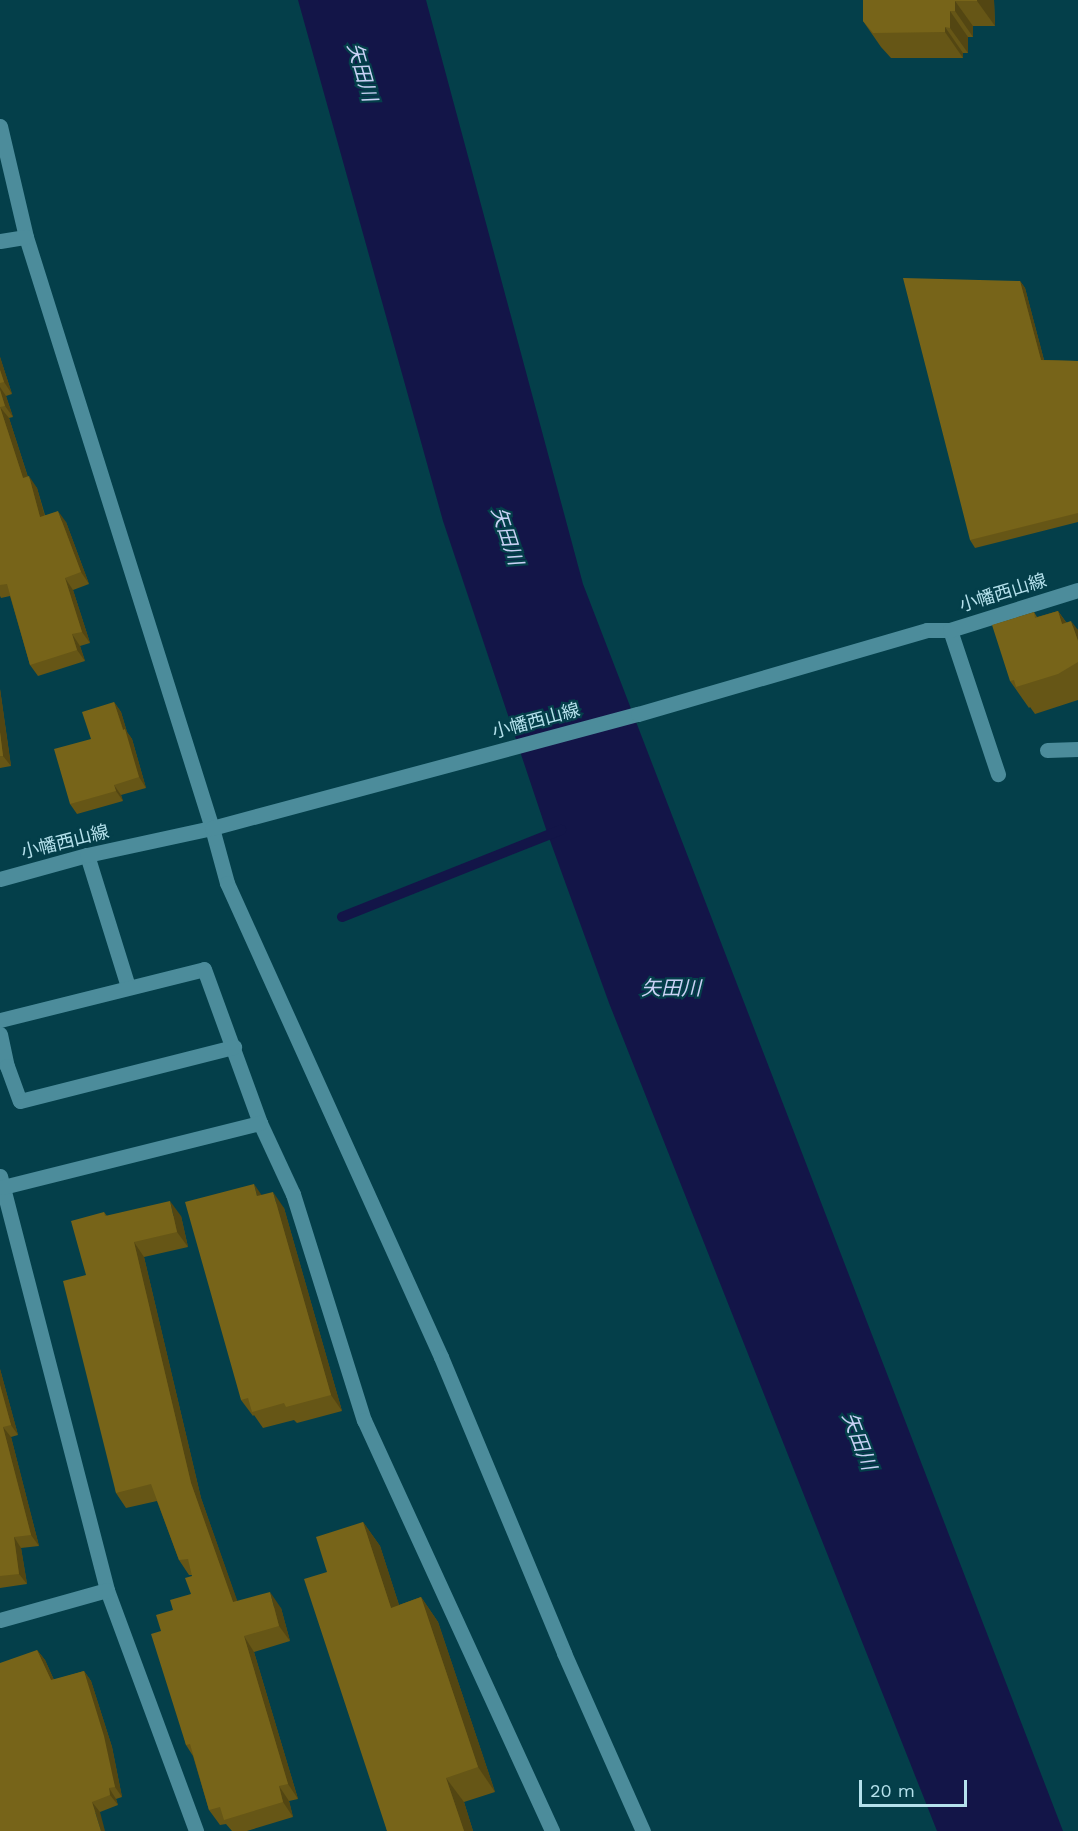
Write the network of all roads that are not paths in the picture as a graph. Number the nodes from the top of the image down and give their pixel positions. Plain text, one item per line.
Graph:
1 (0, 126) edge
2 (26, 237) junction
3 (0, 241) edge
4 (1078, 590) edge
5 (950, 630) junction
6 (1078, 749) edge
7 (1047, 750) dead end
8 (998, 774) dead end
9 (212, 828) junction
10 (87, 855) junction
11 (0, 879) edge
12 (128, 987) junction
13 (0, 1020) edge
14 (0, 1034) edge
15 (234, 1047) junction
16 (3, 1066) edge
17 (260, 1124) junction
18 (1, 1181) edge
19 (107, 1590) junction
20 (0, 1620) edge
21 (196, 1831) edge
22 (552, 1831) edge
23 (643, 1831) edge

1 - 2 street
2 - 3 street
2 - 9 street
4 - 5 street, 小幡西山線
5 - 8 street
5 - 9 street, 小幡西山線
6 - 7 street
9 - 10 street, 小幡西山線
9 - 23 street
10 - 11 street, 小幡西山線
10 - 12 street
12 - 13 street
12 - 15 street
14 - 16 street
15 - 16 street
15 - 17 street
17 - 18 street
17 - 22 street
18 - 19 street
19 - 20 street
19 - 21 street

